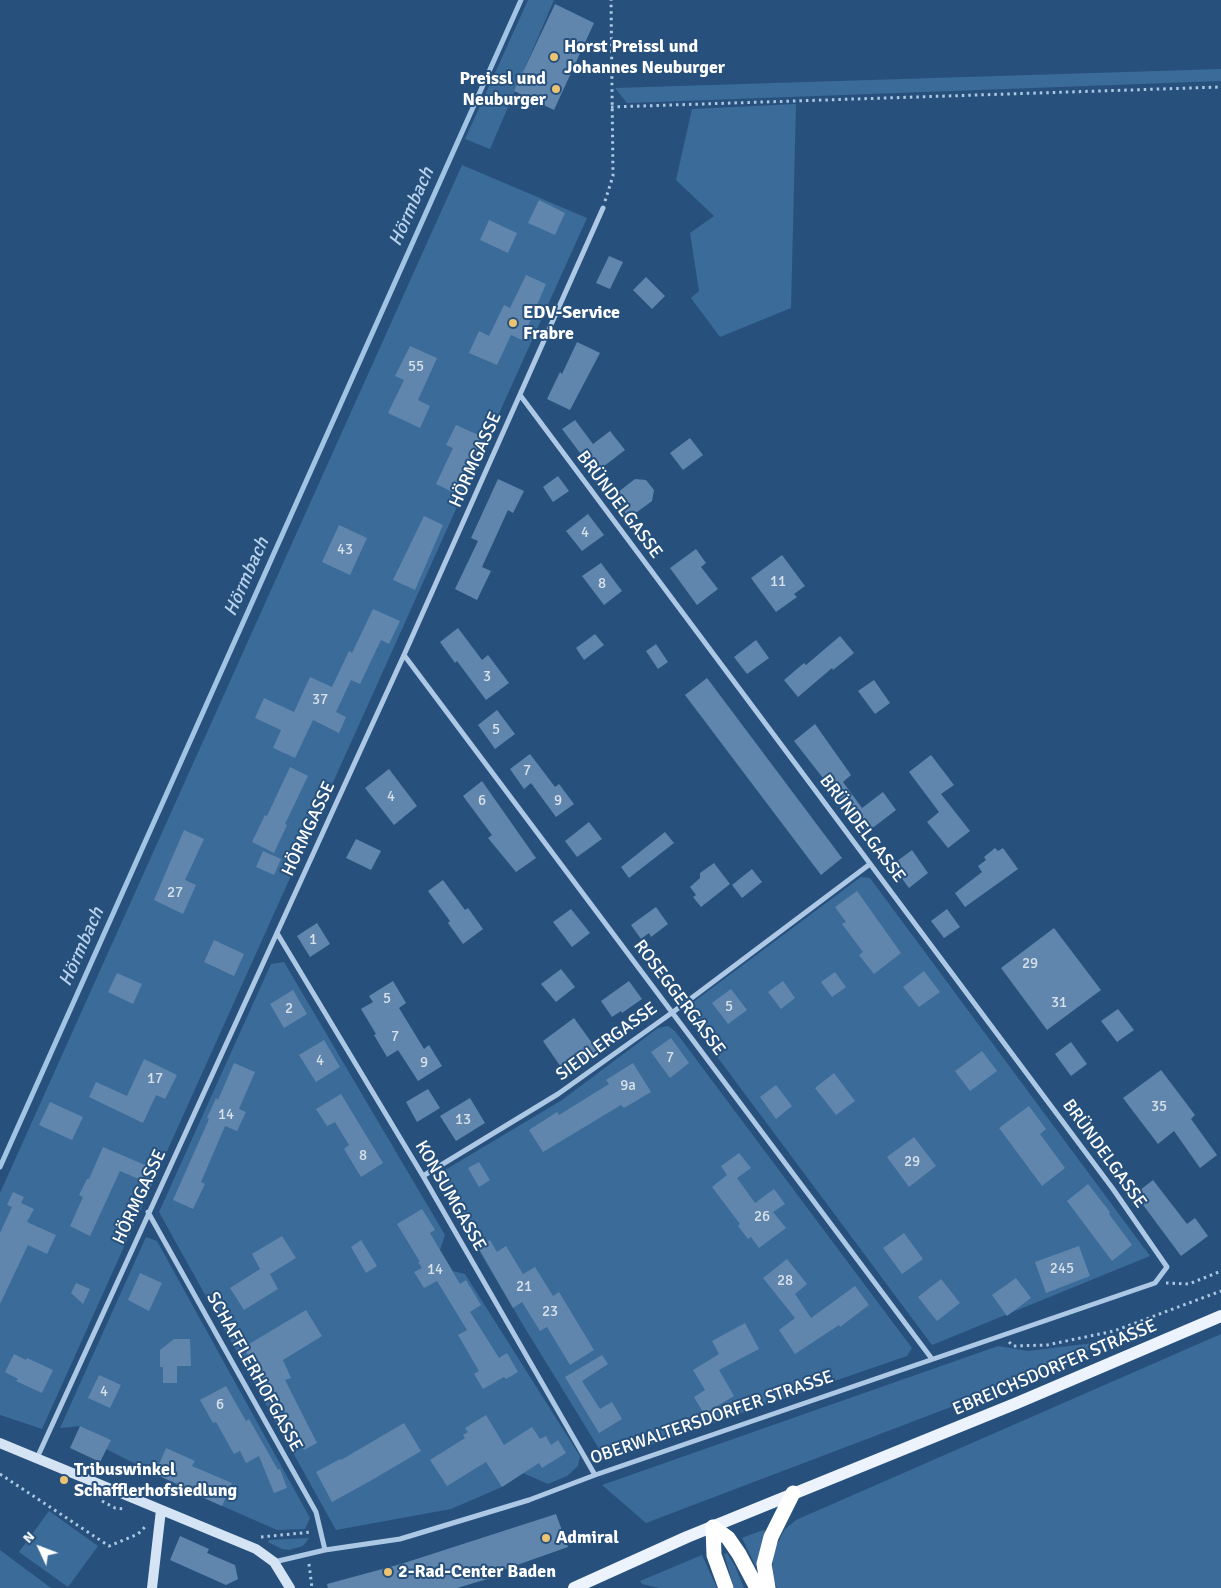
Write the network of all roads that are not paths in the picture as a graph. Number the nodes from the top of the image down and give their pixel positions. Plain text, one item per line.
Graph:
1 (603, 208) road end
2 (520, 395) junction
3 (404, 654) junction
4 (870, 864) junction
5 (277, 933) junction
6 (672, 1012) junction
7 (423, 1176) junction
8 (148, 1212) junction
9 (1156, 1283) joint
10 (1221, 1316) edge
11 (932, 1359) junction
12 (0, 1443) edge
13 (36, 1458) junction
14 (595, 1475) junction
15 (793, 1493) junction
16 (161, 1510) junction
17 (713, 1527) junction
18 (325, 1550) junction
19 (274, 1562) junction
20 (152, 1588) edge
21 (290, 1588) edge
22 (574, 1588) edge
23 (726, 1588) edge
24 (757, 1588) edge
25 (768, 1588) edge

1 - 2 street, HÖRMGASSE
2 - 3 street, HÖRMGASSE
2 - 4 street, BRÜNDELGASSE
3 - 5 street, HÖRMGASSE
3 - 6 street, ROSEGGERGASSE
4 - 6 street, SIEDLERGASSE
4 - 9 street, BRÜNDELGASSE
5 - 7 street, KONSUMGASSE
5 - 8 street, HÖRMGASSE
6 - 7 street, SIEDLERGASSE
6 - 11 street, ROSEGGERGASSE
7 - 14 street, KONSUMGASSE
8 - 13 street, HÖRMGASSE
8 - 18 street, SCHAFFLERHOFGASSE
9 - 11 street, OBERWALTERSDORFER STRASSE
10 - 15 main road, EBREICHSDORFER STRASSE
11 - 14 street, OBERWALTERSDORFER STRASSE
12 - 13 street
13 - 16 street
14 - 18 street, OBERWALTERSDORFER STRASSE
15 - 17 main road
15 - 25 highway
16 - 19 street
16 - 20 street
17 - 22 main road
17 - 23 highway
17 - 24 highway
18 - 19 street, OBERWALTERSDORFER STRASSE
19 - 21 street

